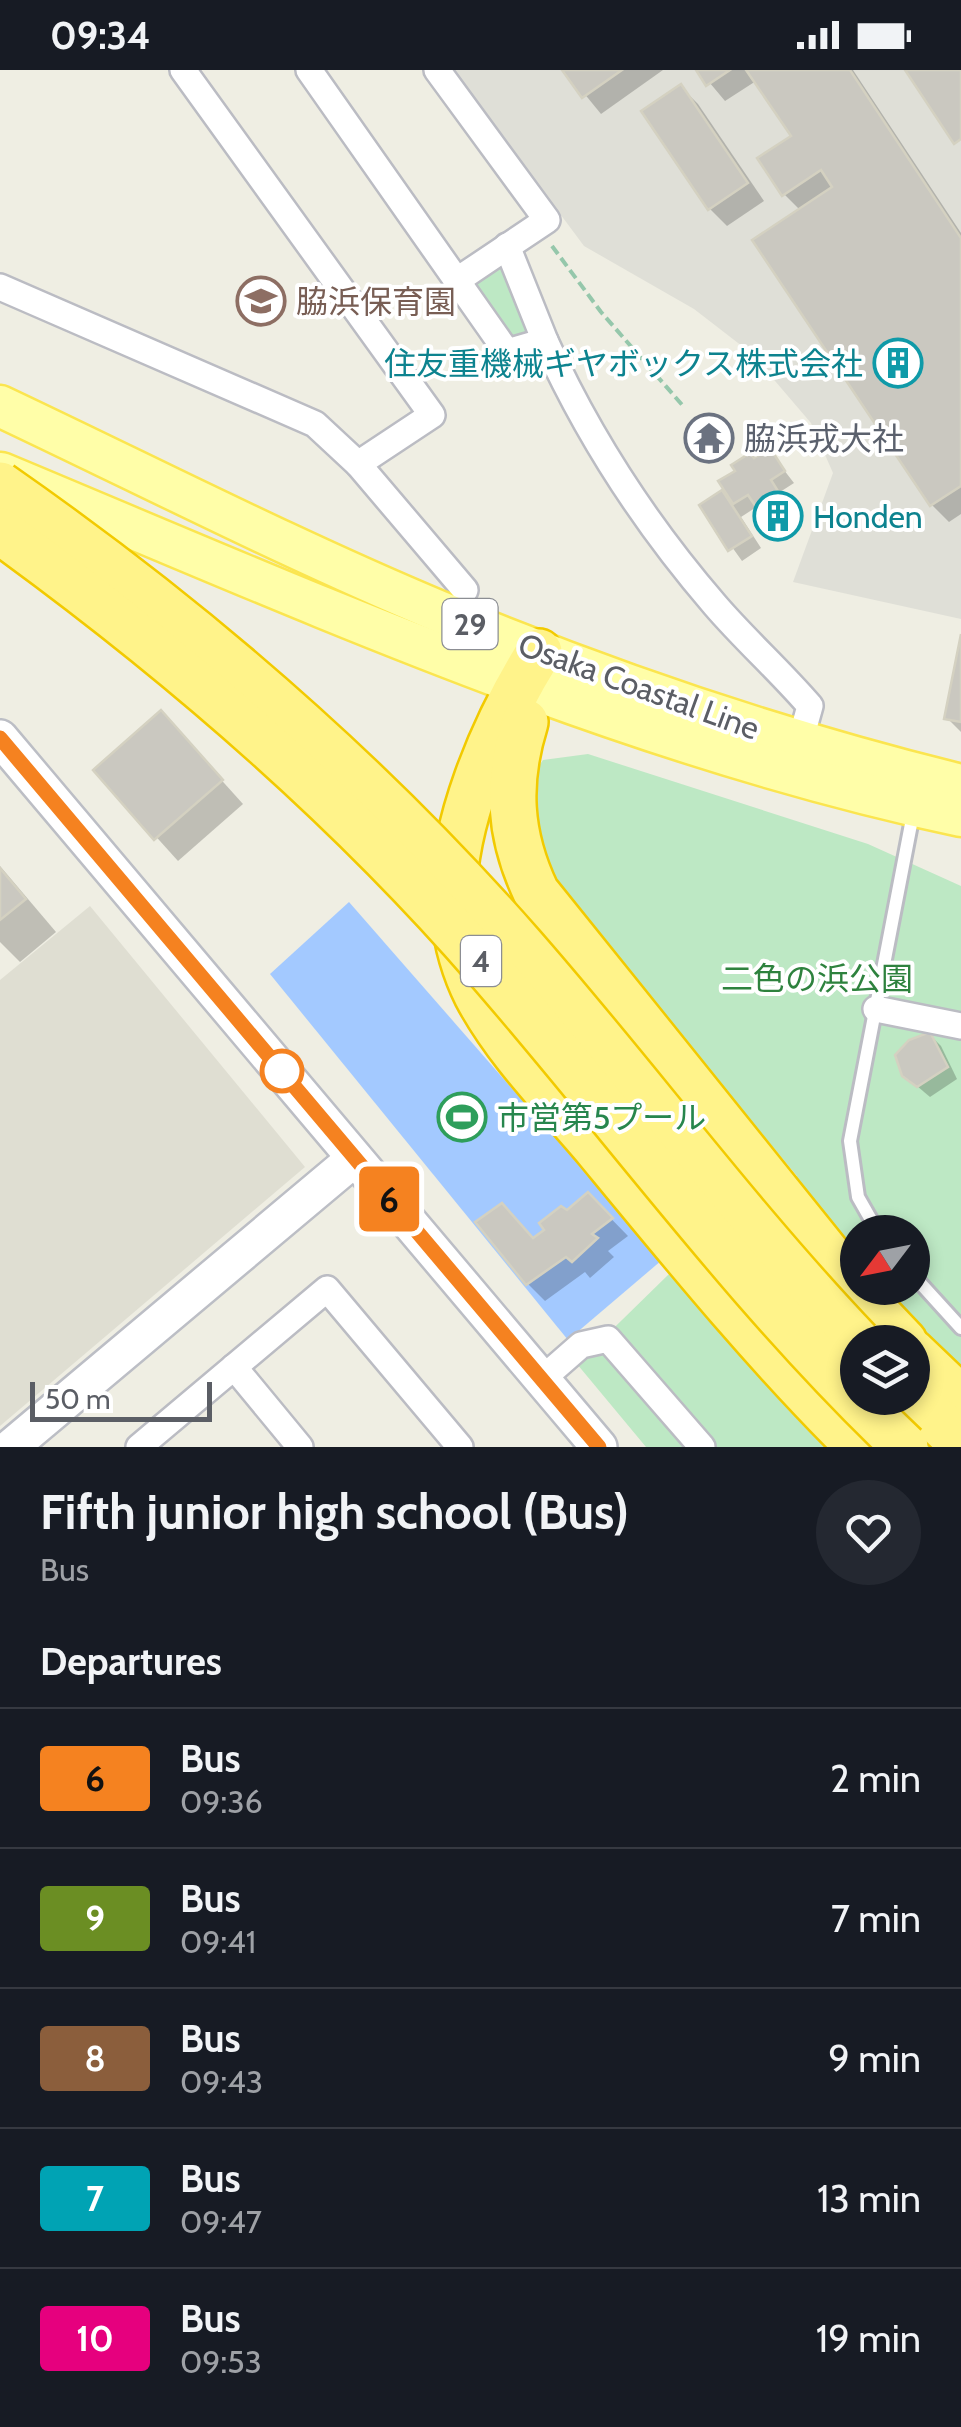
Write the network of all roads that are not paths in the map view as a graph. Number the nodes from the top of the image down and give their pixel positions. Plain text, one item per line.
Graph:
1 (184, 70) edge
2 (309, 70) edge
3 (438, 70) edge
4 (508, 246) junction
5 (456, 280) junction
6 (0, 287) edge
7 (545, 341) junction
8 (0, 406) edge
9 (358, 464) junction
10 (0, 472) edge
11 (0, 485) edge
12 (0, 531) edge
13 (465, 590) dead end
14 (531, 678) junction
15 (0, 738) edge
16 (797, 757) junction
17 (961, 785) edge
18 (961, 816) edge
19 (912, 819) junction
20 (961, 830) edge
21 (876, 1009) junction
22 (961, 1026) edge
23 (354, 1159) junction
24 (869, 1215) edge
25 (930, 1294) edge
26 (843, 1325) edge
27 (888, 1325) edge
28 (961, 1328) edge
29 (234, 1367) junction
30 (930, 1369) edge
31 (541, 1380) junction
32 (961, 1399) edge
33 (930, 1415) edge
34 (961, 1443) edge
35 (12, 1447) edge
36 (140, 1447) edge
37 (300, 1447) edge
38 (460, 1447) edge
39 (599, 1447) edge
40 (702, 1447) edge
41 (858, 1447) edge
42 (905, 1447) edge

1 - 9 street
2 - 5 street
3 - 4 street
4 - 5 street
4 - 7 street
5 - 7 street
6 - 9 street
7 - 16 street
8 - 14 main road, Osaka Coastal Line / 29
9 - 13 street
10 - 14 main road, Osaka Coastal Line / 29
11 - 26 highway, 4, bridge
12 - 42 highway, 4, bridge
14 - 16 main road, Osaka Coastal Line / 29
14 - 27 highway
14 - 41 highway
15 - 23 street
16 - 17 main road, Osaka Coastal Line / 29
16 - 18 main road, Osaka Coastal Line / 29
16 - 19 street
19 - 20 street
19 - 21 lane
21 - 22 street
21 - 24 lane
23 - 31 street
23 - 35 street
25 - 28 lane
29 - 36 street
29 - 37 street
29 - 38 street
30 - 32 highway
31 - 39 street
31 - 40 street
33 - 34 highway

